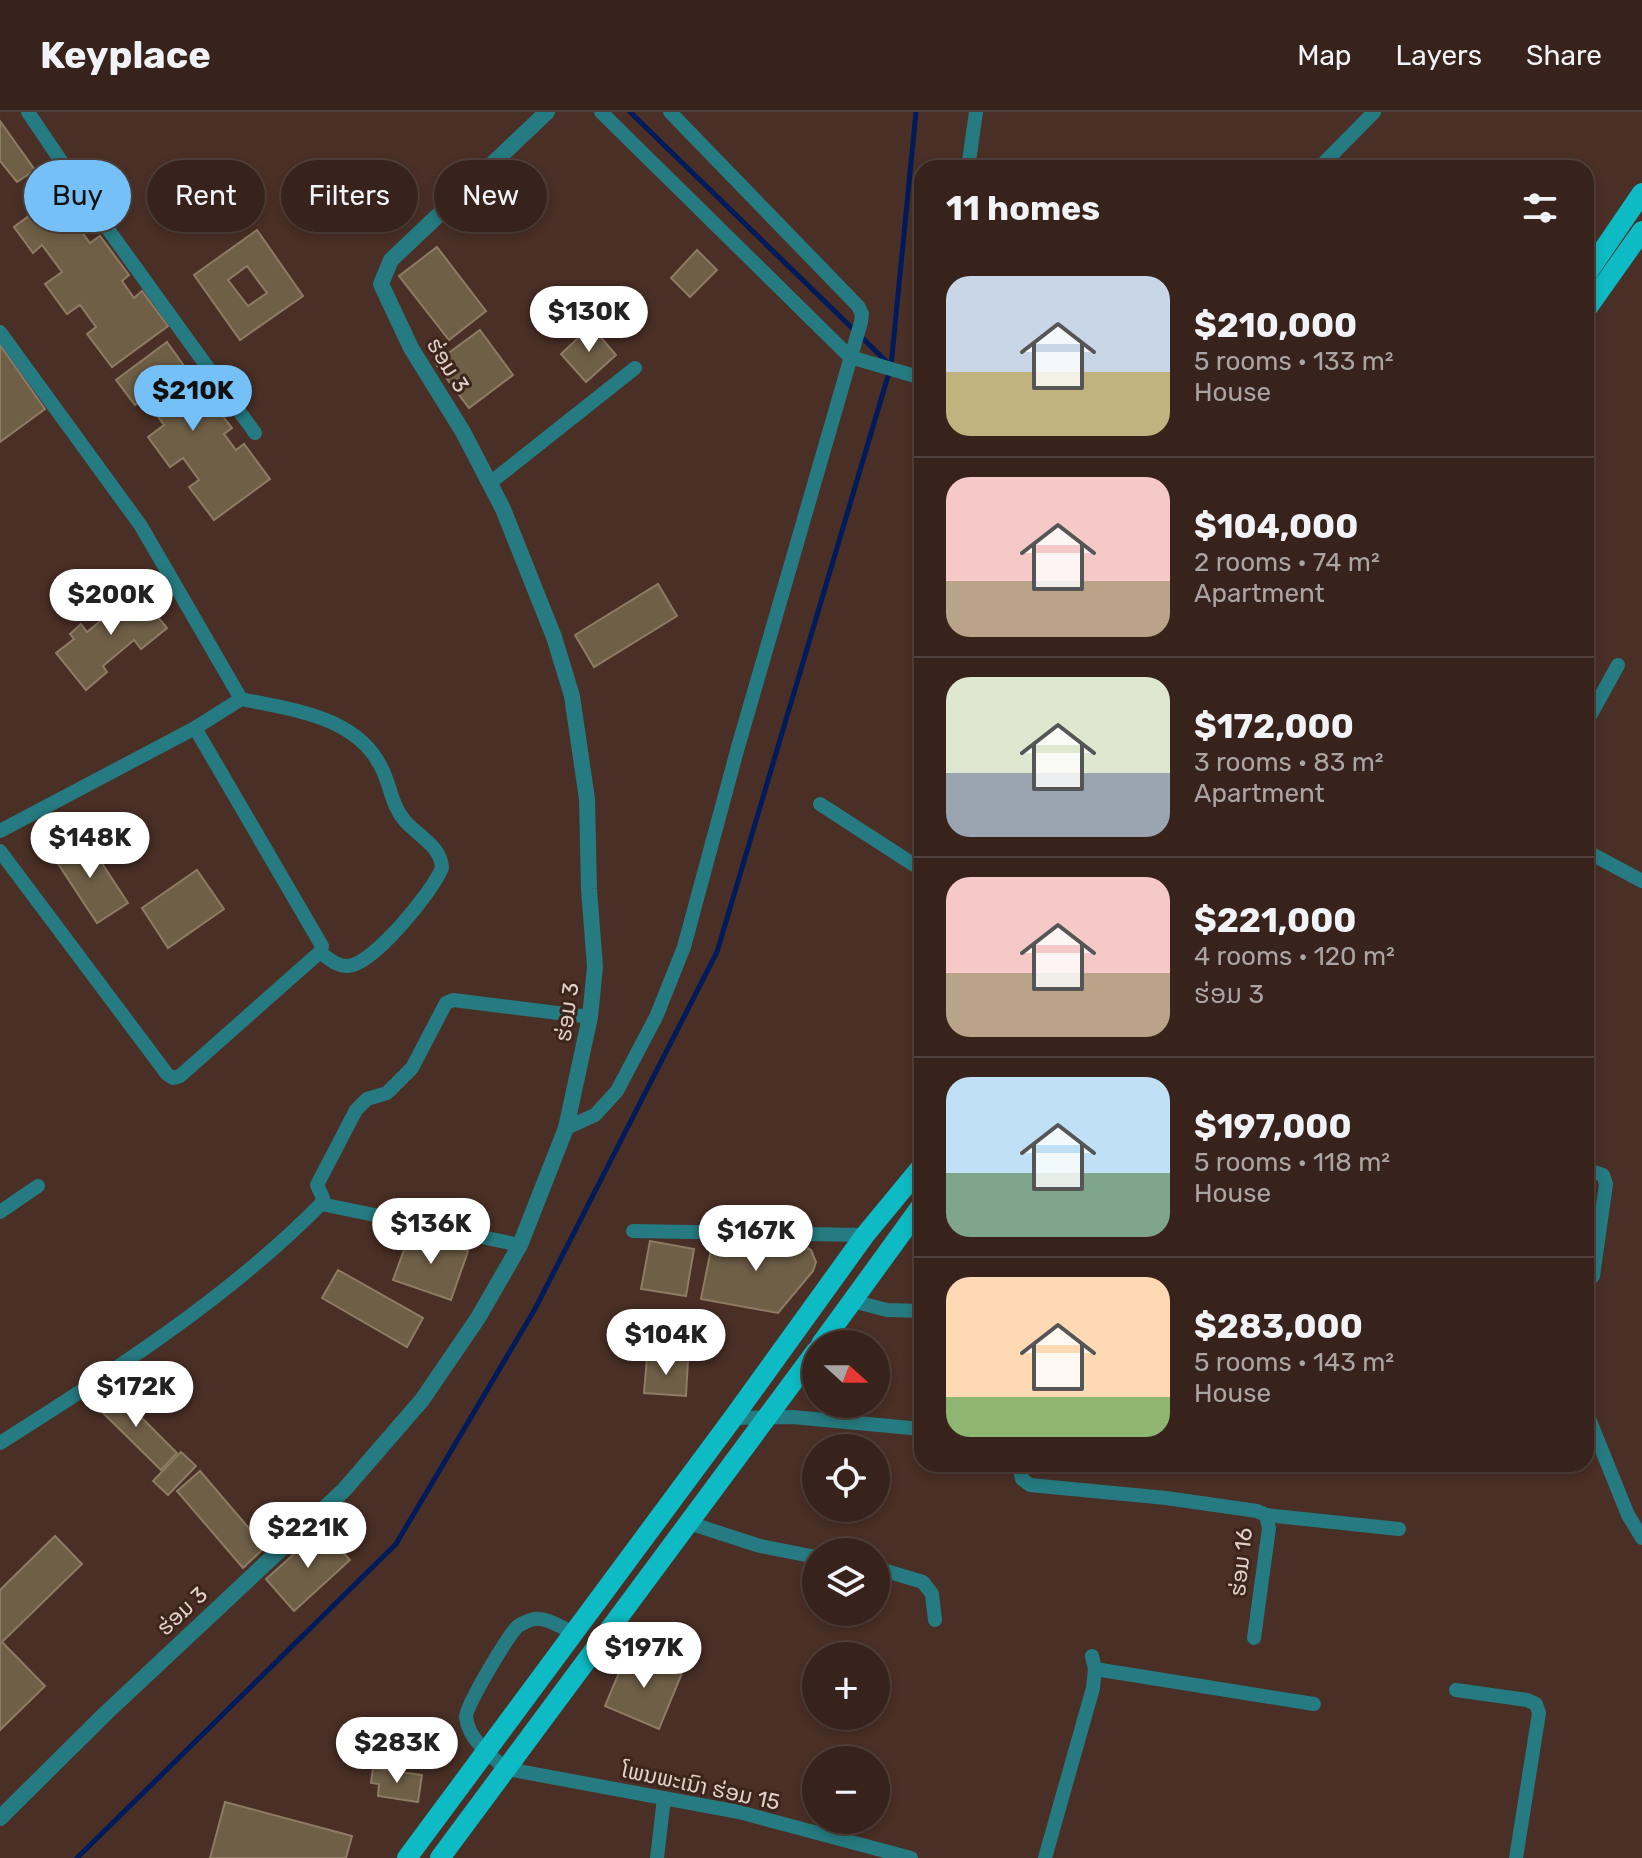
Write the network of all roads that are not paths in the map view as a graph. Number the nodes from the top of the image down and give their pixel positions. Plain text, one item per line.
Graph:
1 (28, 112) edge
2 (547, 112) edge
3 (601, 112) edge
4 (670, 112) edge
5 (976, 112) edge
6 (1374, 112) edge
7 (969, 160) edge
8 (1327, 160) edge
9 (1642, 193) edge
10 (1642, 231) edge
11 (1594, 263) edge
12 (1594, 299) edge
13 (0, 332) edge
14 (855, 355) junction
15 (635, 368) dead end
16 (914, 375) edge
17 (255, 433) dead end
18 (490, 483) junction
19 (1618, 665) dead end
20 (241, 699) junction
21 (1594, 708) edge
22 (195, 728) junction
23 (820, 804) dead end
24 (0, 831) edge
25 (0, 851) edge
26 (1594, 855) edge
27 (914, 865) edge
28 (1642, 881) edge
29 (320, 952) junction
30 (590, 1017) junction
31 (566, 1128) junction
32 (1594, 1172) edge
33 (914, 1176) edge
34 (38, 1186) dead end
35 (321, 1204) junction
36 (0, 1212) edge
37 (633, 1231) dead end
38 (912, 1232) edge
39 (865, 1235) junction
40 (520, 1245) junction
41 (1594, 1269) edge
42 (852, 1301) junction
43 (914, 1311) edge
44 (831, 1330) edge
45 (802, 1370) edge
46 (769, 1416) junction
47 (733, 1418) junction
48 (914, 1428) edge
49 (1594, 1431) edge
50 (0, 1443) edge
51 (1021, 1472) edge
52 (1266, 1515) junction
53 (689, 1523) junction
54 (1399, 1529) dead end
55 (1642, 1538) edge
56 (802, 1554) edge
57 (890, 1572) edge
58 (935, 1620) dead end
59 (574, 1633) junction
60 (1254, 1638) dead end
61 (1456, 1690) dead end
62 (1314, 1704) dead end
63 (486, 1753) junction
64 (507, 1769) junction
65 (664, 1798) junction
66 (0, 1818) edge
67 (868, 1853) edge
68 (407, 1858) edge
69 (440, 1858) edge
70 (657, 1858) edge
71 (911, 1858) edge
72 (1045, 1858) edge
73 (1516, 1858) edge

1 - 17 street
2 - 18 street, ຮ່ອມ 3
3 - 14 street
4 - 14 street
5 - 7 street
6 - 8 street
9 - 11 main road
10 - 12 main road
13 - 20 street
14 - 16 street
14 - 31 street
15 - 18 street
18 - 30 street, ຮ່ອມ 3
19 - 21 street
20 - 22 street
20 - 29 street
22 - 24 street
22 - 29 street
23 - 27 street
25 - 29 street
26 - 28 street
30 - 31 street, ຮ່ອມ 3
30 - 35 street
31 - 40 street, ຮ່ອມ 3
32 - 41 street
33 - 39 main road
34 - 36 street
35 - 40 street
35 - 50 street
37 - 39 street
38 - 42 main road
39 - 47 main road
40 - 66 street, ຮ່ອມ 3
42 - 43 street
42 - 44 main road
45 - 46 main road
46 - 47 street
46 - 48 street
46 - 53 main road
47 - 59 main road
49 - 55 street
51 - 52 street, ຮ່ອມ 16
52 - 54 street
52 - 60 street, ຮ່ອມ 16
53 - 56 street
53 - 64 main road
57 - 58 street
59 - 63 main road
59 - 63 street
61 - 73 street
62 - 72 street
63 - 64 street, ໂພນພະເນົາ ຮ່ອມ 15
63 - 68 main road
64 - 65 street, ໂພນພະເນົາ ຮ່ອມ 15
64 - 69 main road
65 - 67 street, ໂພນພະເນົາ ຮ່ອມ 15
65 - 70 street
67 - 71 street, ໂພນພະເນົາ ຮ່ອມ 15

